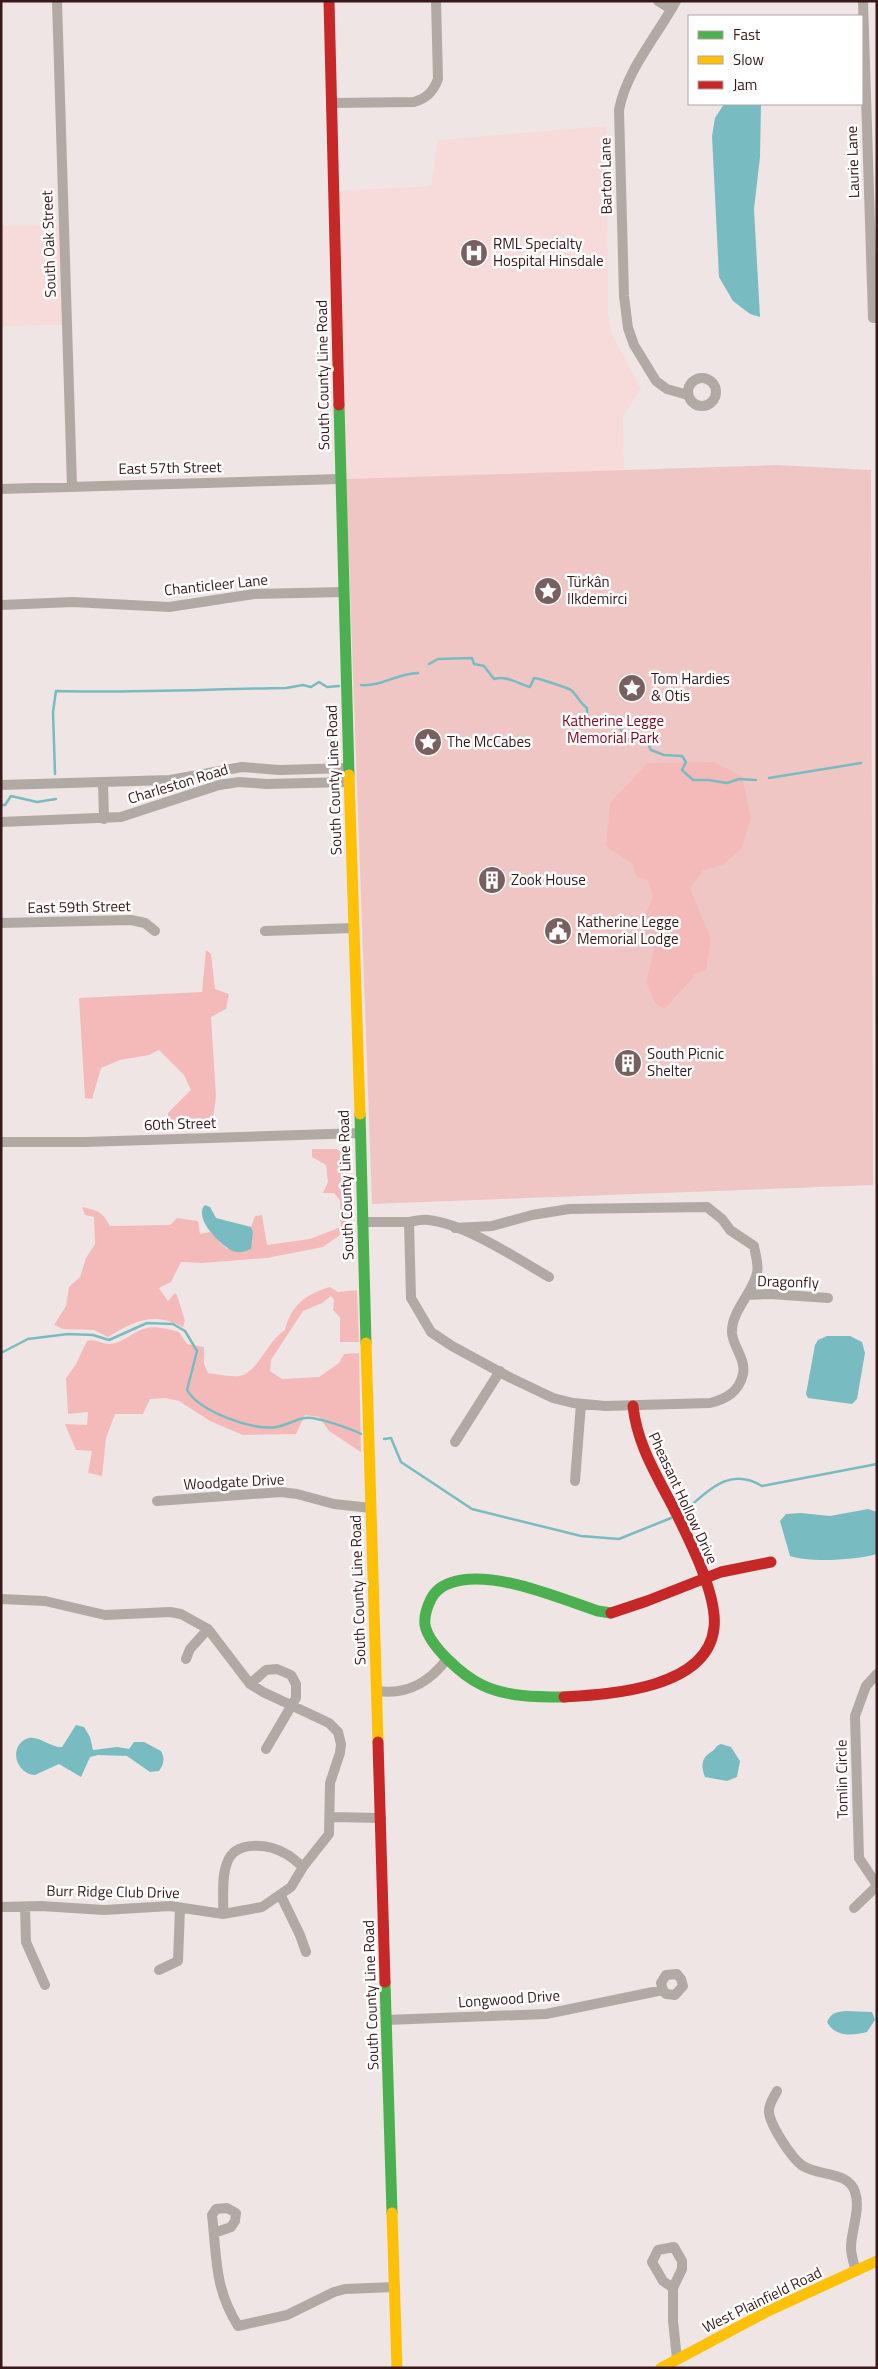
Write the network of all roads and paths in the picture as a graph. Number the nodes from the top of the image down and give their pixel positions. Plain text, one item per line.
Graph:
1 (57, 1) edge
2 (329, 1) edge
3 (436, 1) edge
4 (658, 1) edge
5 (863, 1) edge
6 (673, 5) edge
7 (332, 103) junction
8 (877, 318) edge
9 (688, 395) dead end
10 (340, 479) junction
11 (72, 486) junction
12 (1, 489) edge
13 (344, 592) junction
14 (1, 605) edge
15 (349, 768) junction
16 (349, 782) junction
17 (103, 783) junction
18 (1, 785) edge
19 (104, 819) junction
20 (1, 822) edge
21 (1, 923) edge
22 (354, 928) junction
23 (155, 931) dead end
24 (265, 931) dead end
25 (360, 1132) junction
26 (1, 1142) edge
27 (362, 1222) junction
28 (409, 1222) junction
29 (492, 1226) junction
30 (455, 1228) junction
31 (494, 1245) junction
32 (549, 1277) dead end
33 (747, 1296) junction
34 (828, 1298) dead end
35 (500, 1371) junction
36 (581, 1404) junction
37 (633, 1406) junction
38 (455, 1442) dead end
39 (575, 1481) dead end
40 (157, 1501) dead end
41 (370, 1508) junction
42 (771, 1562) dead end
43 (704, 1578) junction
44 (1, 1599) edge
45 (208, 1630) junction
46 (186, 1659) dead end
47 (447, 1659) junction
48 (877, 1674) edge
49 (250, 1684) junction
50 (377, 1691) junction
51 (291, 1705) junction
52 (266, 1749) dead end
53 (330, 1817) junction
54 (382, 1818) junction
55 (303, 1868) junction
56 (877, 1886) edge
57 (281, 1896) junction
58 (1, 1907) edge
59 (25, 1907) junction
60 (180, 1908) junction
61 (854, 1908) dead end
62 (223, 1914) junction
63 (306, 1952) dead end
64 (159, 1970) dead end
65 (45, 1985) dead end
66 (662, 1990) dead end
67 (386, 2020) junction
68 (777, 2091) dead end
69 (214, 2233) dead end
70 (877, 2261) edge
71 (856, 2271) junction
72 (395, 2287) junction
73 (673, 2288) dead end
74 (678, 2359) junction
75 (397, 2368) edge
76 (661, 2368) edge

1 - 11 street, South Oak Street
2 - 7 main road, South County Line Road
3 - 7 street
4 - 6 street
5 - 8 street, Laurie Lane
6 - 9 street, Barton Lane
7 - 10 main road, South County Line Road
10 - 11 street, East 57th Street
10 - 13 main road, South County Line Road
11 - 12 street, East 57th Street
13 - 14 street, Chanticleer Lane
13 - 15 main road, South County Line Road
15 - 16 main road, South County Line Road
15 - 17 street, Charleston Road
16 - 19 street, Charleston Road
16 - 22 main road, South County Line Road
17 - 18 street, Charleston Road
17 - 19 street, Charleston Road
19 - 20 street, Charleston Road
21 - 23 street, East 59th Street
22 - 24 street
22 - 25 main road, South County Line Road
25 - 26 street, 60th Street
25 - 27 main road, South County Line Road
27 - 28 street
27 - 41 main road, South County Line Road
28 - 30 street
28 - 35 street
29 - 30 street
29 - 31 street
29 - 33 street
30 - 31 street
31 - 32 street
33 - 34 street, Dragonfly
33 - 37 street
35 - 36 street
35 - 38 street
36 - 37 street
36 - 39 street
37 - 43 main road, Pheasant Hollow Drive
40 - 41 street, Woodgate Drive
41 - 50 main road, South County Line Road
42 - 43 main road
43 - 47 main road, Pheasant Hollow Drive
43 - 47 main road, Pheasant Hollow Drive
44 - 45 street, Burr Ridge Club Drive
45 - 46 street
45 - 49 street, Burr Ridge Club Drive
47 - 50 street
48 - 56 street, Tomlin Circle
49 - 51 street, Burr Ridge Club Drive
49 - 51 street
50 - 54 main road, South County Line Road
51 - 52 street
51 - 53 street, Burr Ridge Club Drive
53 - 54 street
53 - 55 street, Burr Ridge Club Drive
54 - 67 main road, South County Line Road
55 - 57 street, Burr Ridge Club Drive
55 - 62 street
56 - 61 street
57 - 62 street, Burr Ridge Club Drive
57 - 63 street
58 - 59 street, Burr Ridge Club Drive
59 - 60 street, Burr Ridge Club Drive
59 - 65 street
60 - 62 street, Burr Ridge Club Drive
60 - 64 street
66 - 67 street, Longwood Drive
67 - 72 main road, South County Line Road
68 - 71 street
69 - 72 street
70 - 71 main road, West Plainfield Road
71 - 74 main road, West Plainfield Road
72 - 75 main road, South County Line Road
73 - 74 street
74 - 76 main road, West Plainfield Road

